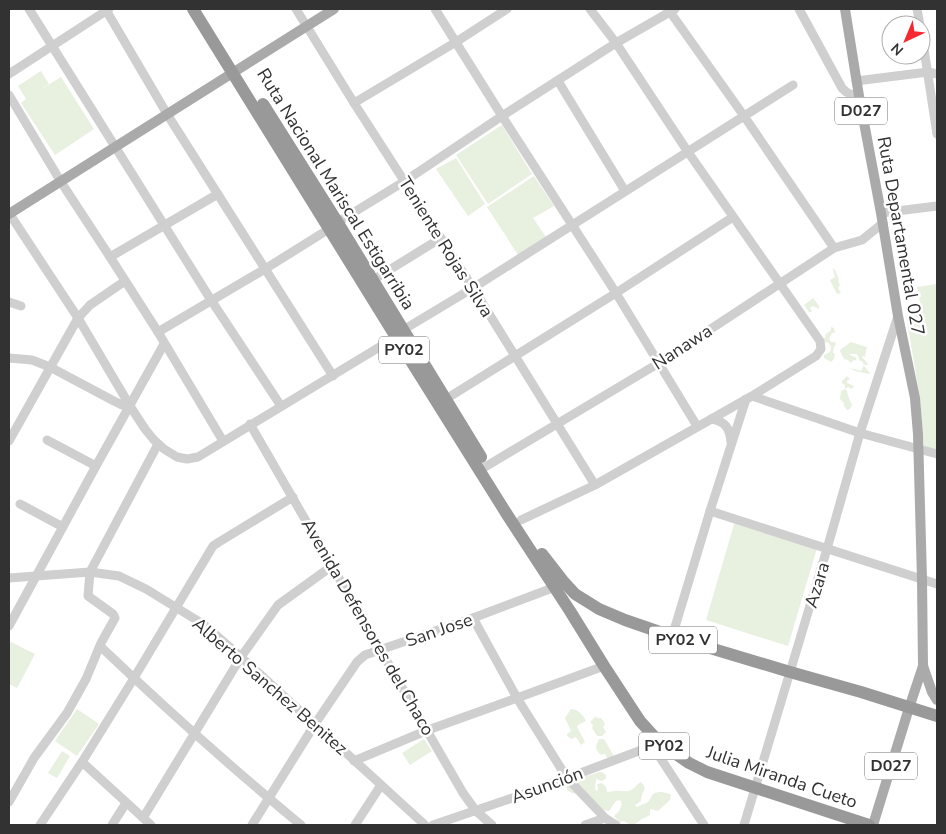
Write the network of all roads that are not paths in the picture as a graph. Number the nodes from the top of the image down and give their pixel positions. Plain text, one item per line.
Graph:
1 (29, 9) edge
2 (107, 9) edge
3 (193, 9) edge
4 (203, 9) edge
5 (296, 9) edge
6 (334, 9) edge
7 (435, 9) edge
8 (507, 9) edge
9 (590, 9) edge
10 (798, 9) edge
11 (844, 9) edge
12 (671, 10) edge
13 (307, 26) junction
14 (456, 42) junction
15 (616, 44) junction
16 (52, 46) junction
17 (237, 71) junction
18 (933, 73) edge
19 (9, 74) edge
20 (558, 81) junction
21 (856, 81) junction
22 (793, 85) dead end
23 (9, 95) edge
24 (858, 96) junction
25 (354, 103) junction
26 (167, 114) junction
27 (502, 116) junction
28 (744, 116) junction
29 (937, 134) edge
30 (115, 147) junction
31 (688, 152) junction
32 (405, 181) junction
33 (60, 182) junction
34 (625, 191) junction
35 (218, 194) junction
36 (937, 206) edge
37 (9, 214) edge
38 (733, 217) junction
39 (882, 218) junction
40 (572, 224) junction
41 (333, 225) junction
42 (164, 226) junction
43 (441, 238) junction
44 (834, 248) junction
45 (110, 257) junction
46 (265, 269) junction
47 (373, 280) junction
48 (125, 281) junction
49 (780, 284) junction
50 (473, 288) junction
51 (616, 293) junction
52 (211, 300) junction
53 (9, 302) edge
54 (21, 306) dead end
55 (898, 316) junction
56 (78, 318) junction
57 (158, 332) junction
58 (400, 333) junction
59 (164, 344) junction
60 (890, 344) junction
61 (904, 346) junction
62 (515, 357) junction
63 (9, 358) edge
64 (659, 363) junction
65 (50, 367) junction
66 (333, 376) junction
67 (749, 397) junction
68 (446, 399) junction
69 (130, 406) junction
70 (281, 406) junction
71 (711, 419) junction
72 (250, 424) junction
73 (556, 424) junction
74 (697, 426) junction
75 (860, 433) junction
76 (47, 440) dead end
77 (9, 441) edge
78 (223, 441) junction
79 (158, 444) junction
80 (732, 444) junction
81 (917, 448) junction
82 (937, 454) edge
83 (96, 466) junction
84 (483, 468) junction
85 (595, 485) junction
86 (293, 497) junction
87 (20, 504) dead end
88 (710, 511) junction
89 (521, 520) junction
90 (63, 527) junction
91 (827, 549) junction
92 (332, 566) junction
93 (90, 572) junction
94 (36, 576) junction
95 (9, 578) edge
96 (922, 580) junction
97 (559, 584) junction
98 (937, 584) edge
99 (580, 598) junction
100 (176, 607) junction
101 (570, 611) junction
102 (473, 618) junction
103 (9, 626) edge
104 (672, 637) junction
105 (100, 646) junction
106 (381, 650) junction
107 (241, 657) junction
108 (604, 666) junction
109 (923, 666) junction
110 (790, 672) junction
111 (134, 678) junction
112 (517, 698) junction
113 (937, 700) edge
114 (909, 708) junction
115 (937, 716) edge
116 (315, 724) junction
117 (428, 730) junction
118 (195, 733) junction
119 (656, 744) junction
120 (354, 761) junction
121 (82, 762) junction
122 (567, 778) junction
123 (381, 785) junction
124 (754, 788) junction
125 (269, 798) junction
126 (9, 802) edge
127 (126, 803) junction
128 (476, 811) junction
129 (143, 818) junction
130 (605, 818) junction
131 (40, 825) edge
132 (112, 825) edge
133 (151, 825) edge
134 (252, 825) edge
135 (301, 825) edge
136 (356, 825) edge
137 (425, 825) edge
138 (433, 825) edge
139 (492, 825) edge
140 (585, 825) edge
141 (616, 825) edge
142 (704, 825) edge
143 (744, 825) edge
144 (869, 825) edge
145 (873, 825) edge

1 - 16 street
2 - 16 street
2 - 26 street
3 - 17 highway, Ruta Nacional Mariscal Estigarribia / PY02
4 - 17 highway, Ruta Nacional Mariscal Estigarribia / PY02
5 - 13 street, Teniente Rojas Silva
6 - 13 main road
7 - 14 street
8 - 14 street
9 - 15 street
10 - 24 street
11 - 21 main road, Ruta Departamental 027 / D027
12 - 15 street
12 - 28 street
13 - 17 main road
13 - 25 street, Teniente Rojas Silva
14 - 25 street
14 - 27 street
15 - 20 street
15 - 31 street
16 - 19 street
16 - 30 street
17 - 26 main road
17 - 41 highway, Ruta Nacional Mariscal Estigarribia / PY02
18 - 21 street
18 - 29 street
20 - 27 street
20 - 34 street
21 - 24 main road, Ruta Departamental 027 / D027
22 - 28 street
23 - 33 street
24 - 39 main road, Ruta Departamental 027 / D027
25 - 32 street, Teniente Rojas Silva
26 - 30 main road
26 - 35 street
27 - 32 street
27 - 40 street
28 - 31 street
28 - 44 street
30 - 33 main road
30 - 42 street
31 - 34 street
31 - 38 street
32 - 41 street
32 - 43 street, Teniente Rojas Silva
33 - 37 main road
33 - 45 street
34 - 40 street
35 - 42 street
35 - 46 street
36 - 39 street
37 - 56 street
38 - 49 street
38 - 51 street
39 - 44 street, Nanawa
39 - 55 main road, Ruta Departamental 027 / D027
40 - 50 street
40 - 51 street
41 - 46 street
41 - 47 highway, Ruta Nacional Mariscal Estigarribia / PY02
41 - 58 highway, Ruta Nacional Mariscal Estigarribia / PY02
42 - 45 street
42 - 52 street
43 - 47 street
43 - 50 street, Teniente Rojas Silva
44 - 49 street, Nanawa
45 - 48 street
46 - 52 street
46 - 66 street
47 - 58 highway, Ruta Nacional Mariscal Estigarribia / PY02
48 - 56 street
48 - 57 street
49 - 64 street, Nanawa
49 - 67 street
50 - 58 street
50 - 62 street, Teniente Rojas Silva
51 - 62 street
51 - 64 street
52 - 57 street
52 - 70 street
53 - 54 street
55 - 60 street, Azara
55 - 61 main road, Ruta Departamental 027 / D027
56 - 65 street
56 - 69 street
57 - 59 street
58 - 66 street
58 - 68 highway, Ruta Nacional Mariscal Estigarribia / PY02
58 - 84 highway, Ruta Nacional Mariscal Estigarribia / PY02
59 - 69 street
59 - 78 street
60 - 61 street
60 - 75 street, Azara
61 - 81 main road, Ruta Departamental 027 / D027
62 - 68 street
62 - 73 street, Teniente Rojas Silva
63 - 65 street
64 - 73 street, Nanawa
64 - 74 street
65 - 69 street
65 - 77 street
66 - 70 street
67 - 71 street
67 - 75 street
67 - 80 street
68 - 84 highway, Ruta Nacional Mariscal Estigarribia / PY02
69 - 79 street
69 - 83 street
70 - 72 street
71 - 74 street
71 - 80 street
72 - 78 street
72 - 86 street, Avenida Defensores del Chaco
73 - 84 street, Nanawa
73 - 85 street, Teniente Rojas Silva
74 - 85 street
75 - 81 street
75 - 91 street, Azara
76 - 83 street
78 - 79 street
79 - 93 street
80 - 88 street
81 - 82 street
81 - 96 main road, Ruta Departamental 027 / D027
83 - 90 street
84 - 89 highway, Ruta Nacional Mariscal Estigarribia / PY02
84 - 97 highway, Ruta Nacional Mariscal Estigarribia / PY02
85 - 89 street
86 - 92 street, Avenida Defensores del Chaco
86 - 100 street
87 - 90 street
88 - 91 street
88 - 104 street
89 - 97 highway, Ruta Nacional Mariscal Estigarribia / PY02
90 - 94 street
91 - 96 street
91 - 110 street, Azara
92 - 106 street, Avenida Defensores del Chaco
92 - 107 street
93 - 94 street, Alberto Sanchez Benitez
93 - 100 street, Alberto Sanchez Benitez
93 - 105 street
94 - 95 street, Alberto Sanchez Benitez
94 - 103 street
96 - 98 street
96 - 109 main road, Ruta Departamental 027 / D027
97 - 99 highway, Ruta Nacional Mariscal Estigarribia / PY02
97 - 101 highway, Julia Miranda Cueto / PY02
97 - 102 street, San Jose
99 - 101 highway
99 - 104 highway, Ruta Nacional Mariscal Estigarribia / PY02 V
100 - 107 street, Alberto Sanchez Benitez
100 - 111 street
101 - 108 highway, Julia Miranda Cueto / PY02
102 - 106 street, San Jose
102 - 112 street
104 - 110 highway, Ruta Nacional Mariscal Estigarribia / PY02 V
105 - 111 street
105 - 126 street
106 - 116 street, San Jose
106 - 117 street, Avenida Defensores del Chaco
107 - 116 street, Alberto Sanchez Benitez
107 - 118 street
108 - 112 street
108 - 119 highway, Julia Miranda Cueto / PY02
109 - 113 main road
109 - 114 main road, Ruta Departamental 027 / D027
110 - 114 highway, Ruta Nacional Mariscal Estigarribia / PY02 V
110 - 124 street, Azara
111 - 118 street
111 - 121 street
112 - 117 street
112 - 122 street
114 - 115 highway, Ruta Nacional Mariscal Estigarribia / PY02 V
114 - 145 main road, D027
116 - 120 street, Alberto Sanchez Benitez
116 - 125 street, San Jose
117 - 120 street
117 - 128 street, Avenida Defensores del Chaco
118 - 125 street
118 - 129 street
119 - 122 street, Asunción
119 - 124 highway, Julia Miranda Cueto / PY02
119 - 142 street, Julia Miranda Cueto
120 - 123 street, Alberto Sanchez Benitez
121 - 127 street
121 - 131 street
122 - 128 street, Asunción
122 - 130 street
123 - 136 street
123 - 137 street, Alberto Sanchez Benitez
124 - 143 street, Azara
124 - 144 highway, Julia Miranda Cueto / PY02
125 - 134 street, San Jose
125 - 135 street
127 - 129 street
127 - 132 street
128 - 138 street, Asunción
128 - 139 street, Avenida Defensores del Chaco
129 - 133 street
130 - 140 street
130 - 141 street

